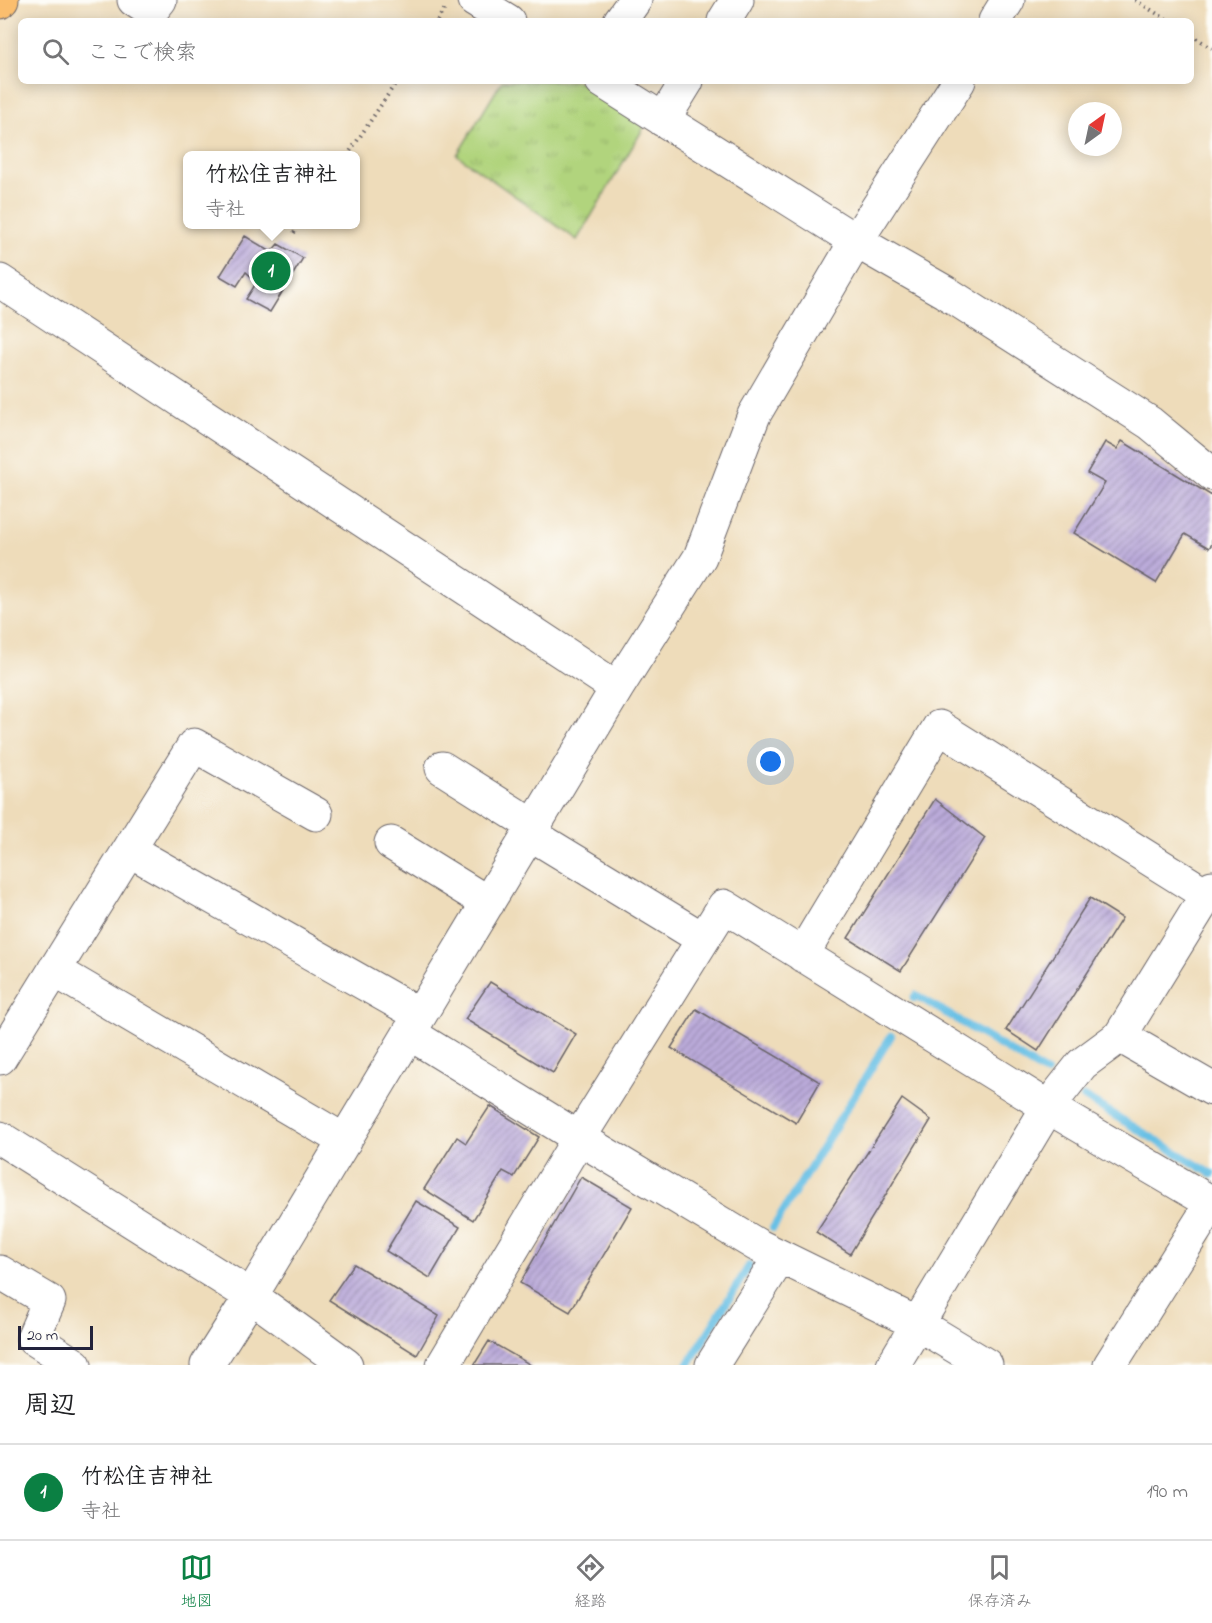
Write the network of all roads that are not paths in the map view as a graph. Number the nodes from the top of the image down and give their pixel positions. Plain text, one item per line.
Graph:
1 (134, 0) edge
2 (160, 0) edge
3 (474, 0) edge
4 (738, 0) edge
5 (1008, 0) edge
6 (503, 18) edge
7 (726, 18) edge
8 (997, 18) edge
9 (607, 84) edge
10 (685, 84) edge
11 (957, 84) edge
12 (663, 120) junction
13 (856, 241) junction
14 (0, 281) edge
15 (1212, 474) edge
16 (617, 688) junction
17 (442, 768) dead end
18 (316, 814) dead end
19 (532, 830) junction
20 (391, 843) dead end
21 (129, 850) junction
22 (1210, 893) edge
23 (488, 903) junction
24 (704, 939) junction
25 (802, 955) junction
26 (54, 970) junction
27 (415, 1024) junction
28 (1120, 1036) junction
29 (0, 1058) edge
30 (1212, 1089) edge
31 (1048, 1107) junction
32 (0, 1138) edge
33 (579, 1138) junction
34 (345, 1141) junction
35 (1212, 1203) edge
36 (780, 1257) junction
37 (0, 1272) edge
38 (251, 1296) junction
39 (918, 1324) junction
40 (75, 1365) edge
41 (207, 1365) edge
42 (346, 1365) edge
43 (442, 1365) edge
44 (711, 1365) edge
45 (893, 1365) edge
46 (986, 1365) edge
47 (1110, 1365) edge

1 - 2 street
3 - 6 street
4 - 7 street
5 - 8 street
9 - 12 street
10 - 12 street
11 - 13 street
12 - 13 street
13 - 15 street
13 - 16 street
14 - 16 street
16 - 19 street
17 - 19 street
18 - 21 street
19 - 23 street
19 - 24 street
20 - 23 street
21 - 26 street
21 - 27 street
22 - 25 street
22 - 28 street
23 - 27 street
24 - 25 street
24 - 33 street
25 - 31 street
26 - 29 street
26 - 34 street
27 - 33 street
27 - 34 street
28 - 30 street
28 - 31 street
31 - 35 street
31 - 39 street
32 - 38 street
33 - 36 street
33 - 43 street
34 - 38 street
35 - 47 street
36 - 39 street
36 - 44 street
37 - 40 street
38 - 41 street
38 - 42 street
39 - 45 street
39 - 46 street

